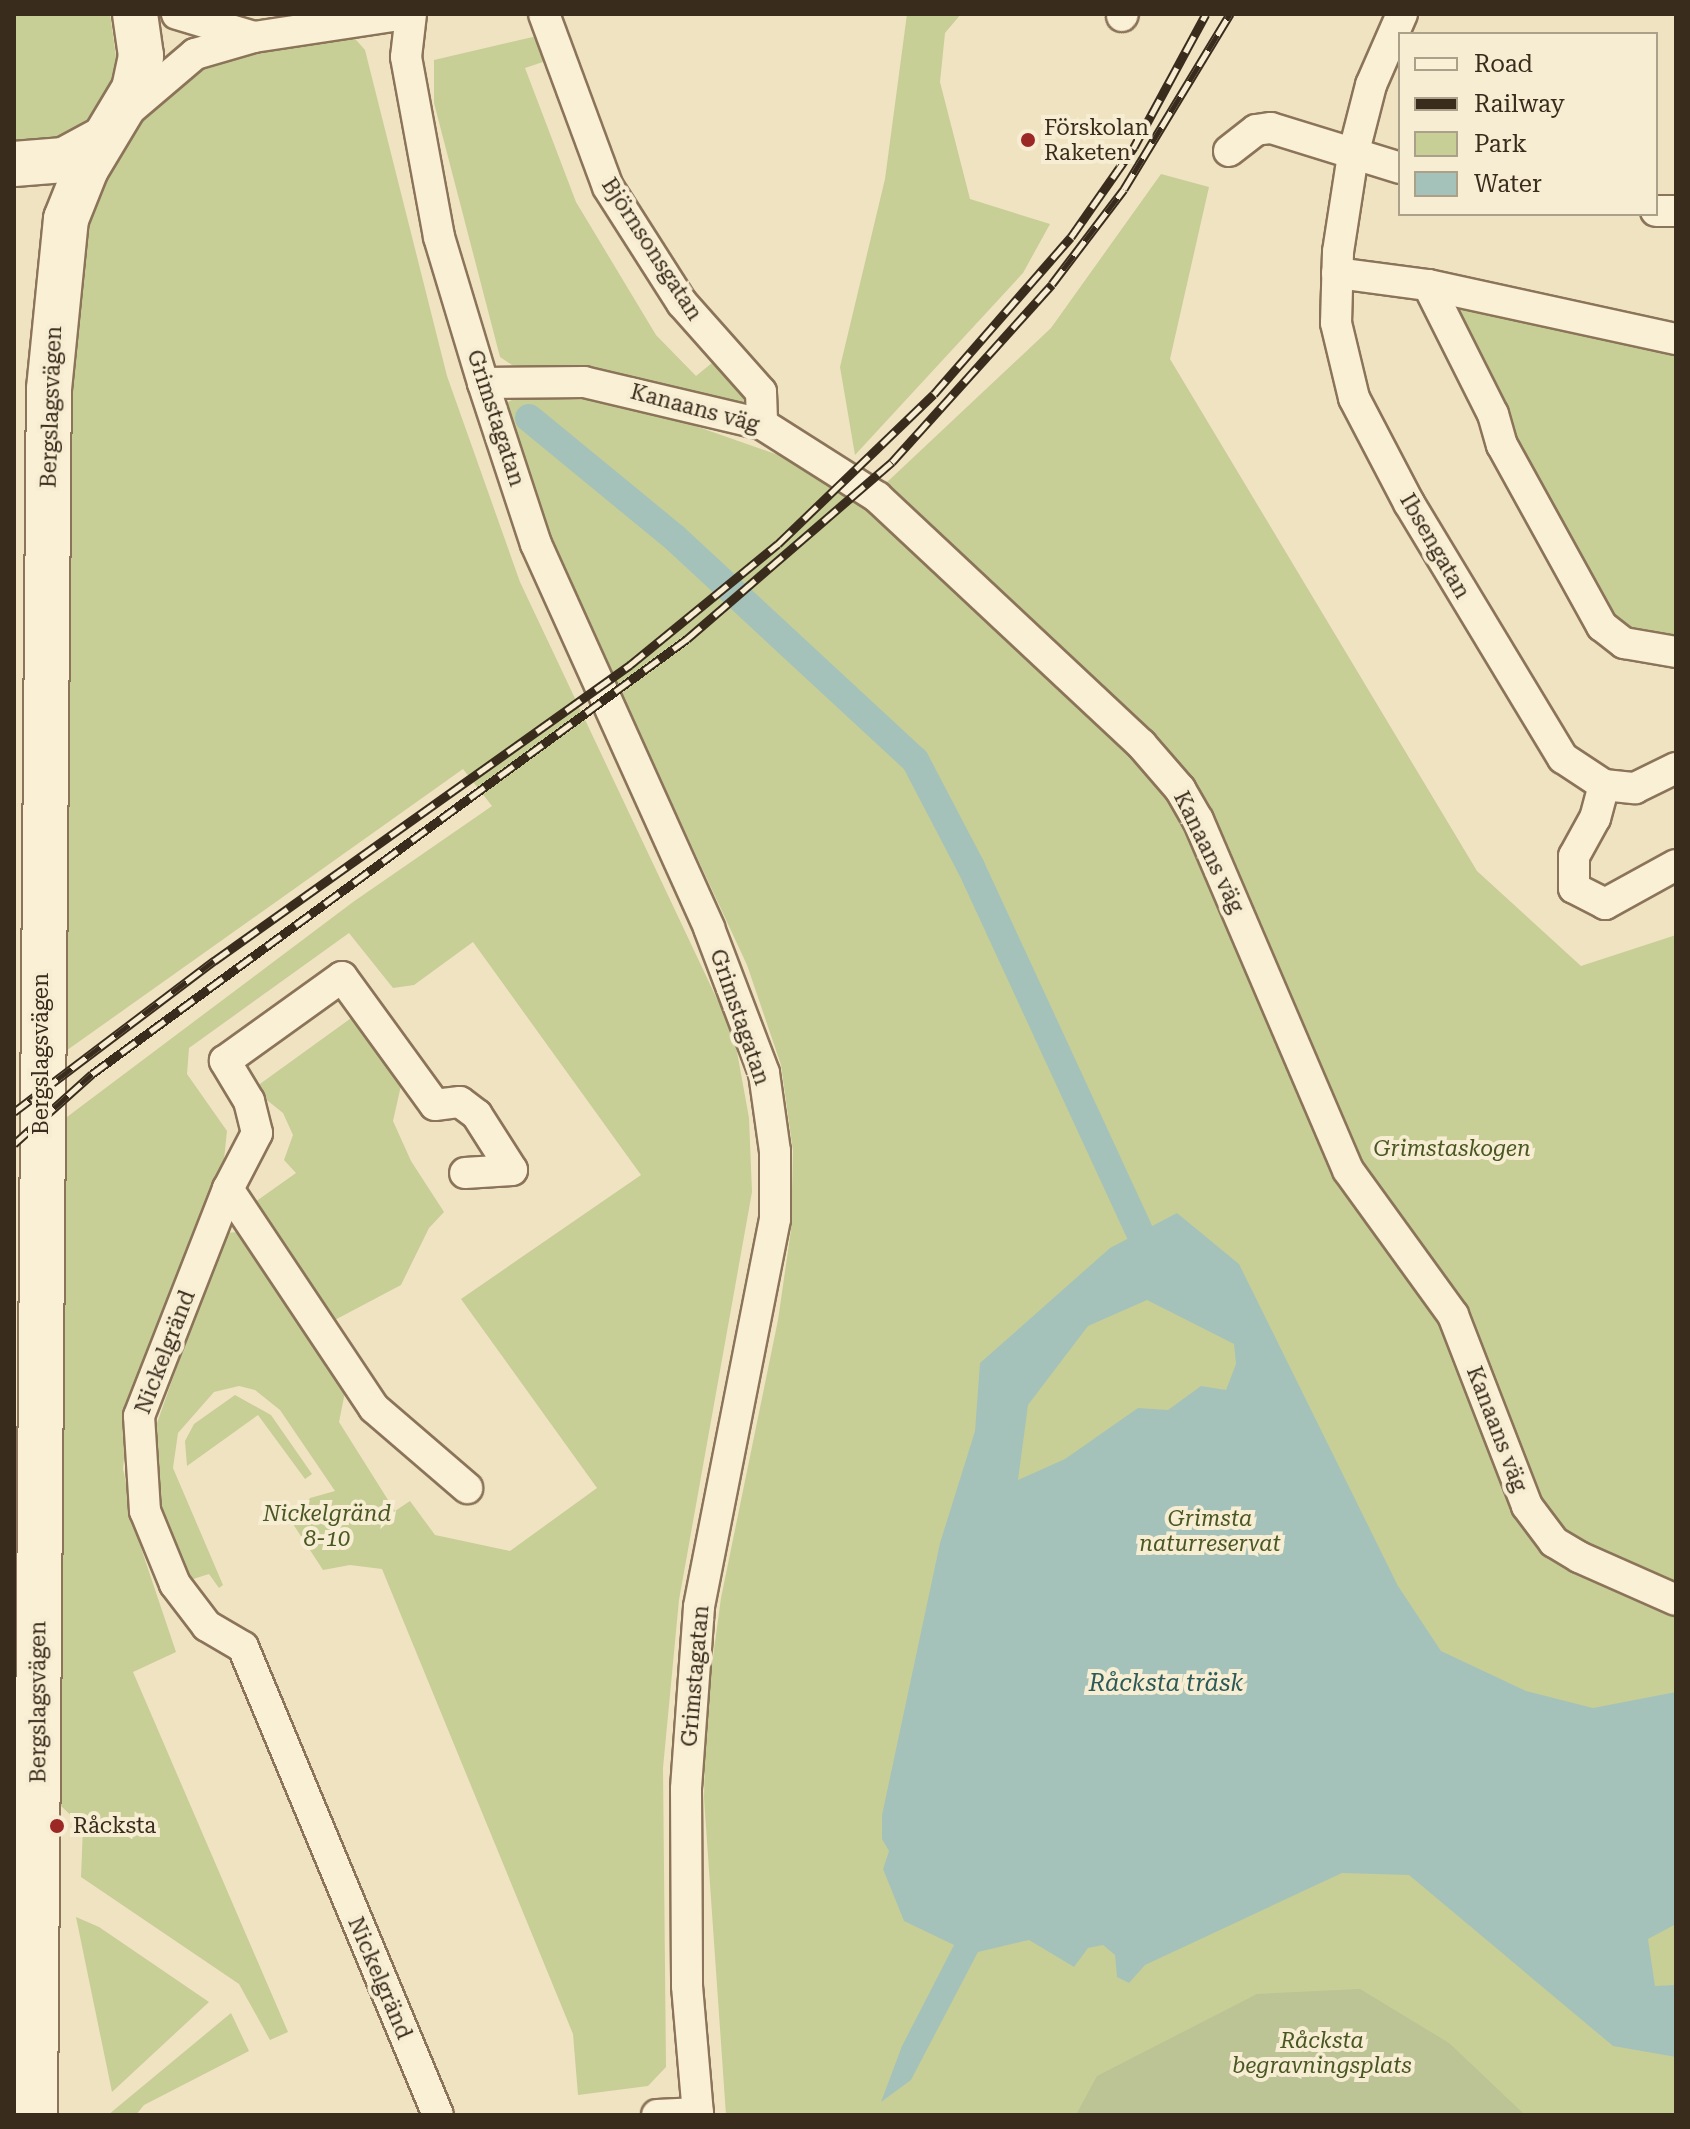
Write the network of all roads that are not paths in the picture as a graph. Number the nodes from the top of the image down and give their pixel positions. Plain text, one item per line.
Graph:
1 (135, 14) edge
2 (177, 14) edge
3 (408, 14) edge
4 (544, 14) edge
5 (1402, 14) edge
6 (254, 37) junction
7 (110, 130) junction
8 (1229, 151) dead end
9 (1353, 155) junction
10 (14, 164) edge
11 (1398, 167) edge
12 (1337, 273) junction
13 (1428, 285) junction
14 (1676, 339) edge
15 (483, 383) junction
16 (762, 424) junction
17 (1676, 652) edge
18 (1676, 768) edge
19 (1604, 785) junction
20 (1676, 865) edge
21 (465, 1173) dead end
22 (228, 1189) junction
23 (467, 1488) dead end
24 (1676, 1600) edge
25 (698, 2114) edge
26 (35, 2115) edge
27 (438, 2115) edge
28 (657, 2115) edge

1 - 7 main road, Bergslagsvägen
2 - 6 street
3 - 6 street
3 - 15 street, Grimstagatan
4 - 16 street, Björnsonsgatan
5 - 9 street, Ibsengatan
6 - 7 street
7 - 10 main road
7 - 26 main road, Bergslagsvägen
8 - 9 street
9 - 11 street
9 - 12 street, Ibsengatan
12 - 13 street
12 - 19 street, Ibsengatan
13 - 14 street
13 - 17 street
15 - 16 street, Kanaans väg
15 - 25 street, Grimstagatan
16 - 24 street, Kanaans väg
18 - 19 street
19 - 20 street
21 - 22 street, Nickelgränd
22 - 23 street
22 - 27 street, Nickelgränd
25 - 28 street

